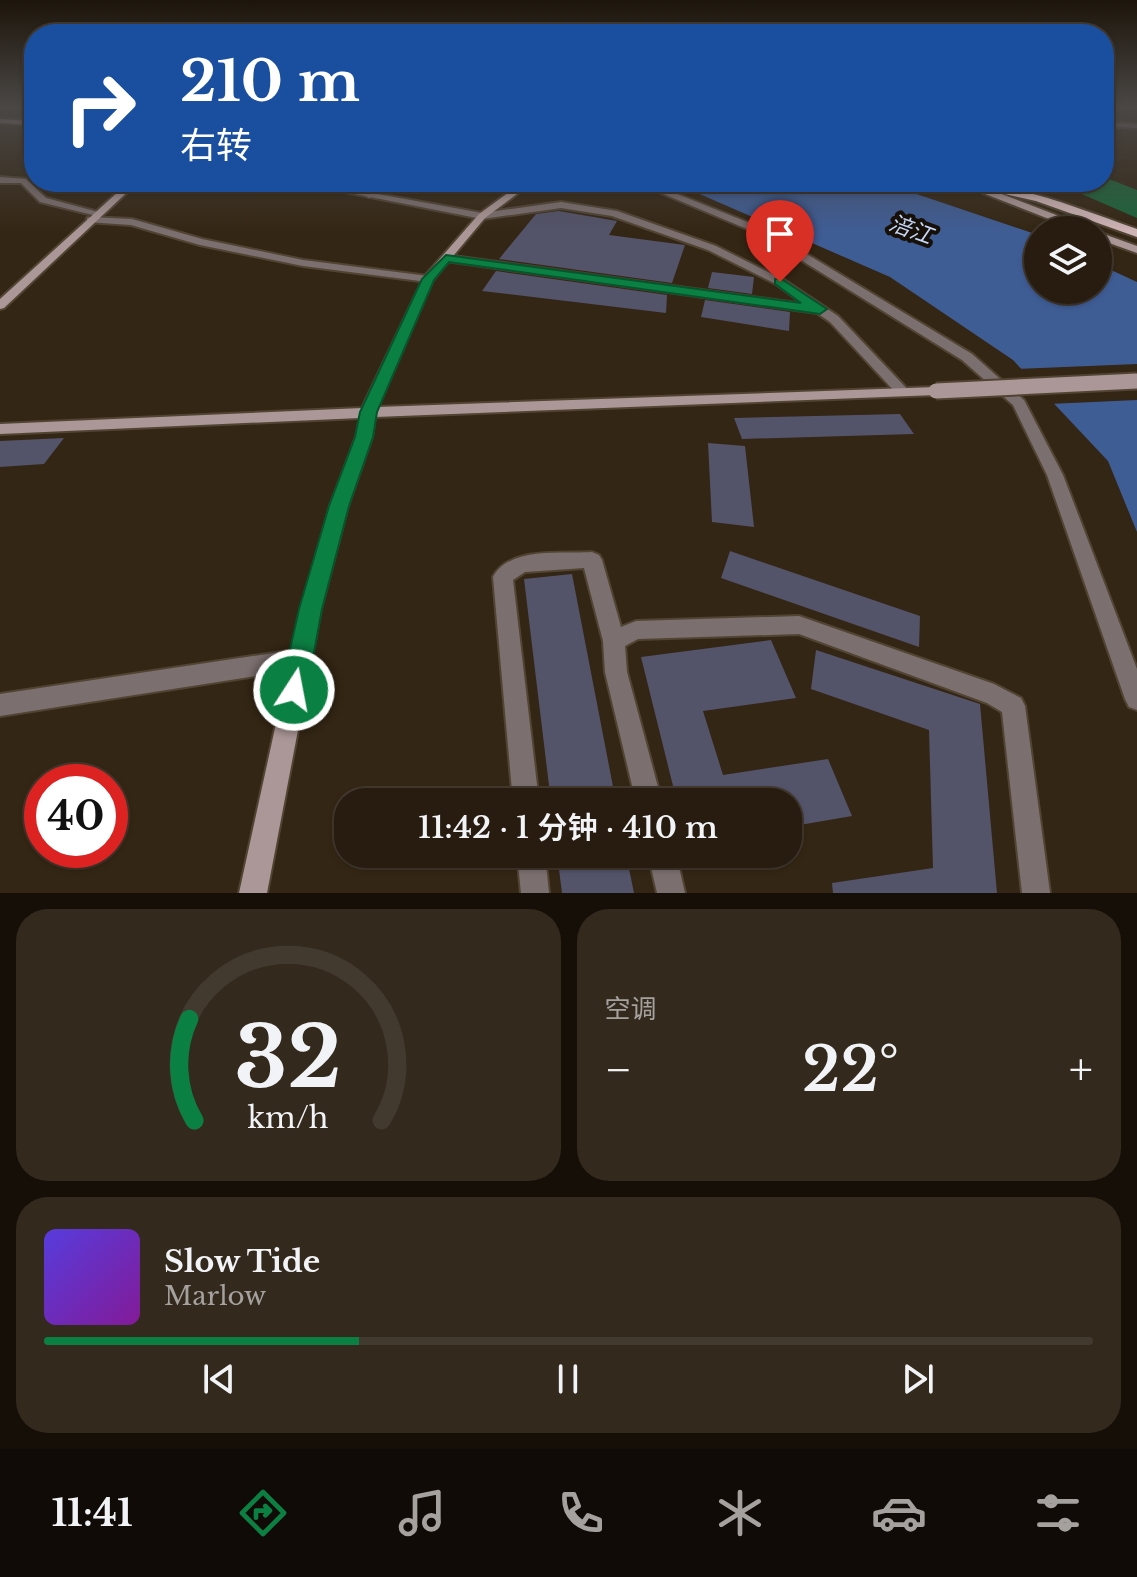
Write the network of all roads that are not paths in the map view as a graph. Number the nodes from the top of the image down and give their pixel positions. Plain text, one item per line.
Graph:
1 (0, 180) edge
2 (24, 182) edge
3 (35, 192) edge
4 (123, 192) edge
5 (353, 192) edge
6 (374, 192) edge
7 (515, 192) edge
8 (664, 192) edge
9 (988, 192) edge
10 (1002, 192) edge
11 (369, 195) junction
12 (482, 216) junction
13 (1050, 216) edge
14 (94, 217) junction
15 (1137, 233) edge
16 (1112, 240) edge
17 (1137, 250) edge
18 (446, 258) junction
19 (428, 279) junction
20 (0, 305) edge
21 (820, 309) junction
22 (1137, 381) edge
23 (903, 392) junction
24 (368, 412) junction
25 (0, 429) edge
26 (614, 641) junction
27 (300, 659) junction
28 (1137, 699) edge
29 (0, 705) edge
30 (525, 788) edge
31 (645, 788) edge
32 (532, 868) edge
33 (665, 868) edge
34 (253, 893) edge
35 (535, 893) edge
36 (671, 893) edge
37 (1036, 893) edge

1 - 2 street
3 - 14 street
4 - 14 street
5 - 11 street
6 - 11 lane
7 - 12 street
8 - 28 street
9 - 13 street
10 - 15 main road
11 - 12 street
12 - 18 street
12 - 21 street
14 - 19 street
14 - 20 street
16 - 17 street
18 - 19 street
18 - 21 street
19 - 24 street
21 - 23 street
22 - 23 street, bridge
23 - 24 street
24 - 25 street
24 - 27 street
26 - 30 street
26 - 31 street
26 - 37 street
27 - 29 street
27 - 34 street
32 - 35 street
33 - 36 street

